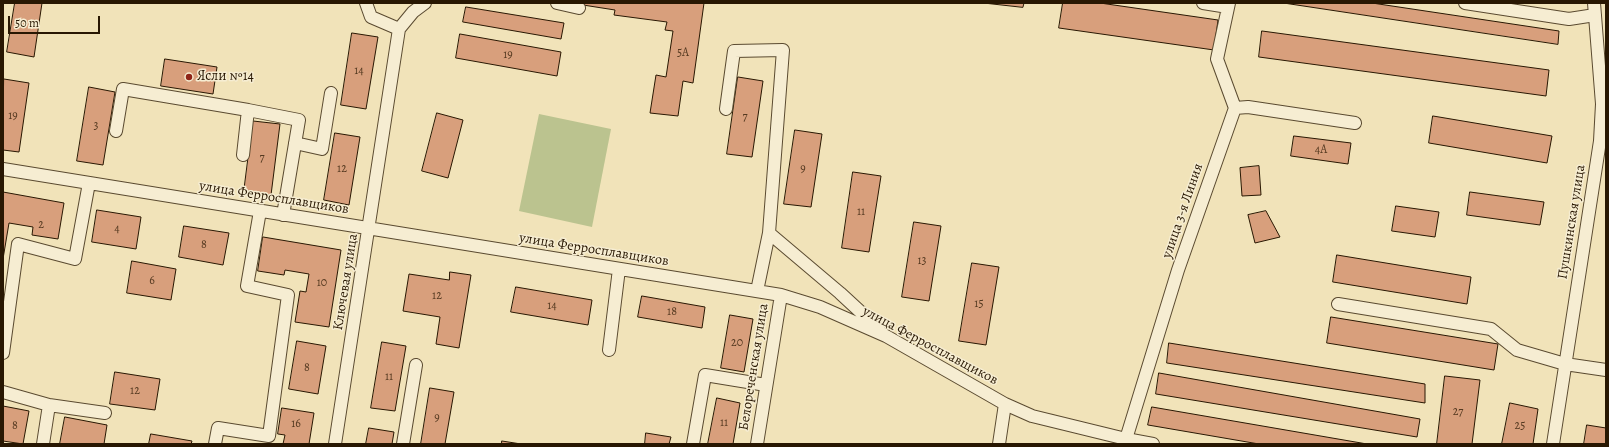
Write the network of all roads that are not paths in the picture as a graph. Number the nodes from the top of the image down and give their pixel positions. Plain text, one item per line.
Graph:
1 (366, 3) edge
2 (425, 3) edge
3 (556, 3) edge
4 (1203, 3) edge
5 (1465, 3) edge
6 (1229, 5) edge
7 (579, 8) dead end
8 (1594, 9) edge
9 (399, 29) junction
10 (331, 93) dead end
11 (1604, 104) edge
12 (1235, 108) junction
13 (726, 109) dead end
14 (248, 110) junction
15 (1355, 123) dead end
16 (116, 131) dead end
17 (1603, 142) edge
18 (296, 143) junction
19 (244, 155) dead end
20 (3, 169) edge
21 (88, 183) junction
22 (260, 211) junction
23 (283, 215) junction
24 (369, 228) junction
25 (769, 233) junction
26 (619, 269) junction
27 (757, 291) junction
28 (781, 295) junction
29 (1338, 304) dead end
30 (886, 336) junction
31 (608, 350) dead end
32 (3, 353) edge
33 (1565, 364) junction
34 (416, 365) dead end
35 (1606, 370) edge
36 (766, 385) junction
37 (3, 392) edge
38 (1005, 404) junction
39 (49, 405) junction
40 (105, 413) dead end
41 (1126, 439) junction
42 (44, 444) edge
43 (215, 444) edge
44 (335, 444) edge
45 (403, 444) edge
46 (693, 444) edge
47 (757, 444) edge
48 (999, 444) edge
49 (1154, 444) edge
50 (1553, 444) edge

1 - 9 street
2 - 9 street
3 - 7 street
4 - 6 street
5 - 8 street
6 - 12 street
8 - 11 street, Пушкинская улица
9 - 24 street, Ключевая улица
10 - 18 street
11 - 17 street, Пушкинская улица
12 - 15 street
12 - 41 street, улица 3-я Линия
13 - 25 street
14 - 16 street
14 - 18 street
14 - 19 street
17 - 33 street, Пушкинская улица
18 - 23 street
20 - 21 street, улица Ферросплавщиков
21 - 22 street, улица Ферросплавщиков
21 - 32 street
22 - 23 street, улица Ферросплавщиков
22 - 43 street
23 - 24 street, улица Ферросплавщиков
24 - 26 street, улица Ферросплавщиков
24 - 44 street, Ключевая улица
25 - 27 street
25 - 30 street
26 - 27 street, улица Ферросплавщиков
26 - 31 street
27 - 28 street, улица Ферросплавщиков
28 - 30 street, улица Ферросплавщиков
28 - 36 street, Белореченская улица
29 - 33 street
30 - 38 street, улица Ферросплавщиков
33 - 35 street
33 - 50 street, Пушкинская улица
34 - 45 street
36 - 46 street
36 - 47 street, Белореченская улица
37 - 39 street
38 - 41 street, улица Ферросплавщиков
38 - 48 street
39 - 40 street
39 - 42 street
41 - 49 street, улица Ферросплавщиков

